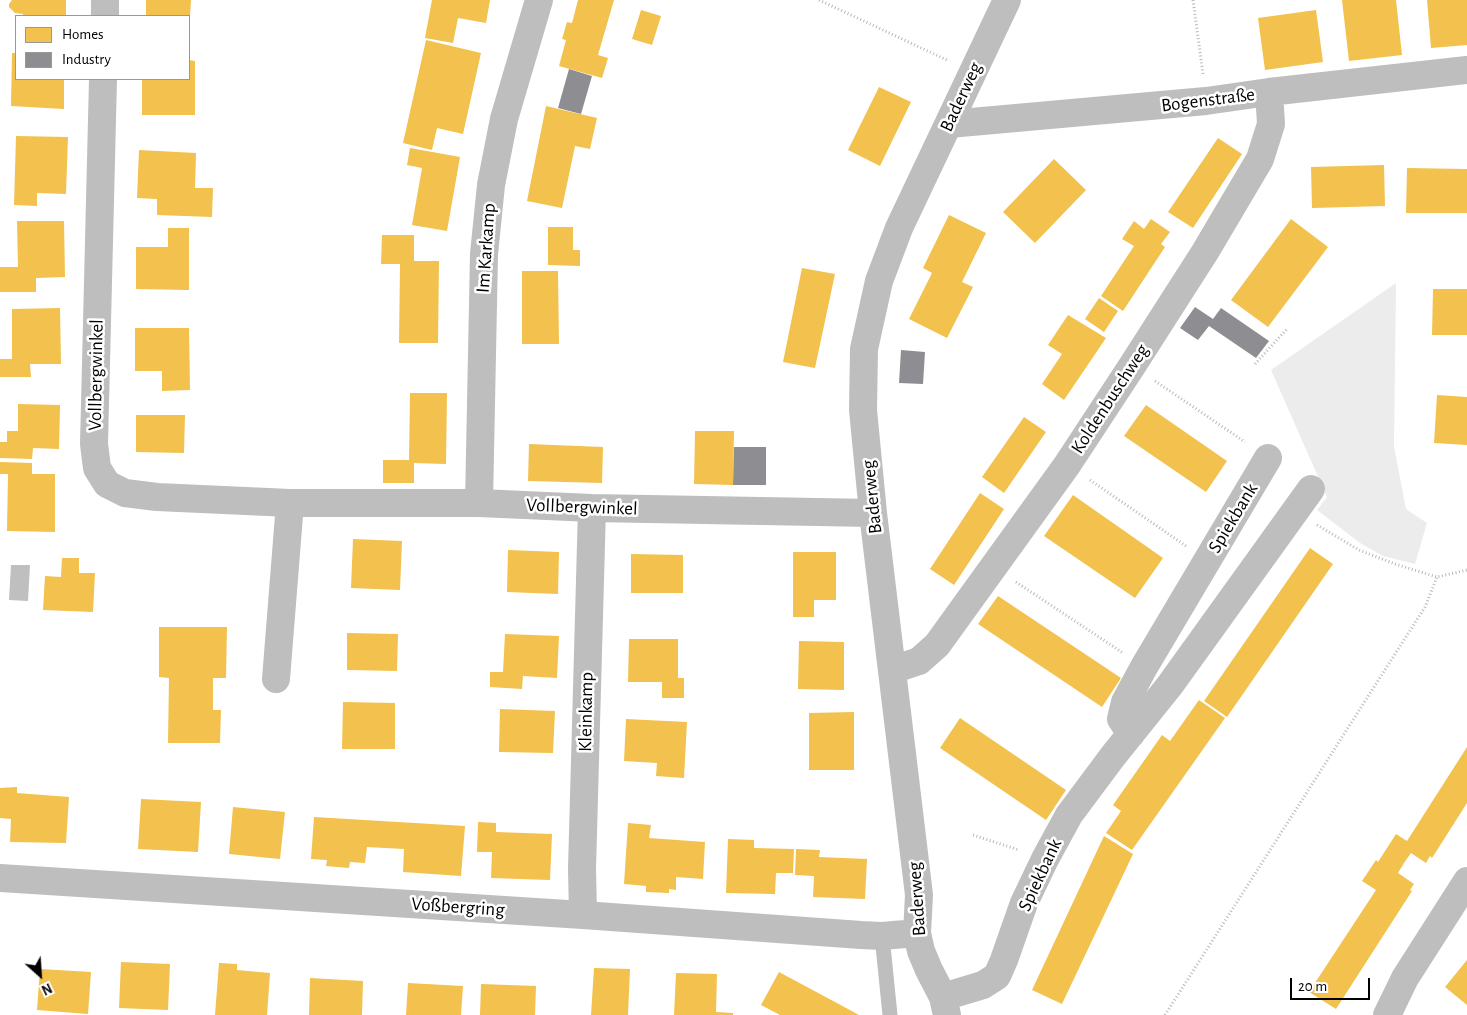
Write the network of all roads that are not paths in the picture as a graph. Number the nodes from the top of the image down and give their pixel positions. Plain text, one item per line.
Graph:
1 (106, 0) edge
2 (539, 0) edge
3 (1007, 0) edge
4 (105, 15) edge
5 (1467, 70) edge
6 (1436, 74) junction
7 (104, 80) edge
8 (1467, 91) edge
9 (1269, 92) junction
10 (949, 124) junction
11 (1258, 451) road end
12 (1311, 489) road end
13 (479, 502) junction
14 (290, 503) junction
15 (592, 508) junction
16 (874, 513) junction
17 (892, 670) junction
18 (276, 679) dead end
19 (1131, 734) junction
20 (0, 878) edge
21 (1467, 881) edge
22 (583, 915) junction
23 (917, 933) junction
24 (882, 936) junction
25 (945, 1006) edge
26 (890, 1015) edge
27 (1387, 1015) edge

1 - 4 street
2 - 13 street, Im Karkamp
3 - 10 street, Baderweg
5 - 6 street, Bogenstraße
6 - 8 street
6 - 9 street, Bogenstraße
7 - 14 street, Vollbergwinkel
9 - 10 street, Bogenstraße
9 - 17 street, Koldenbuschweg
10 - 16 street, Baderweg
11 - 19 street, Spiekbank
12 - 19 street, Spiekbank
13 - 14 street, Vollbergwinkel
13 - 15 street, Vollbergwinkel
14 - 18 street
15 - 16 street, Vollbergwinkel
15 - 22 street, Kleinkamp
16 - 17 street, Baderweg
17 - 23 street, Baderweg
19 - 25 street, Spiekbank
20 - 22 street, Voßbergring
21 - 27 street
22 - 24 street, Voßbergring
23 - 24 street, Voßbergring
23 - 25 street, Baderweg
24 - 26 lane

